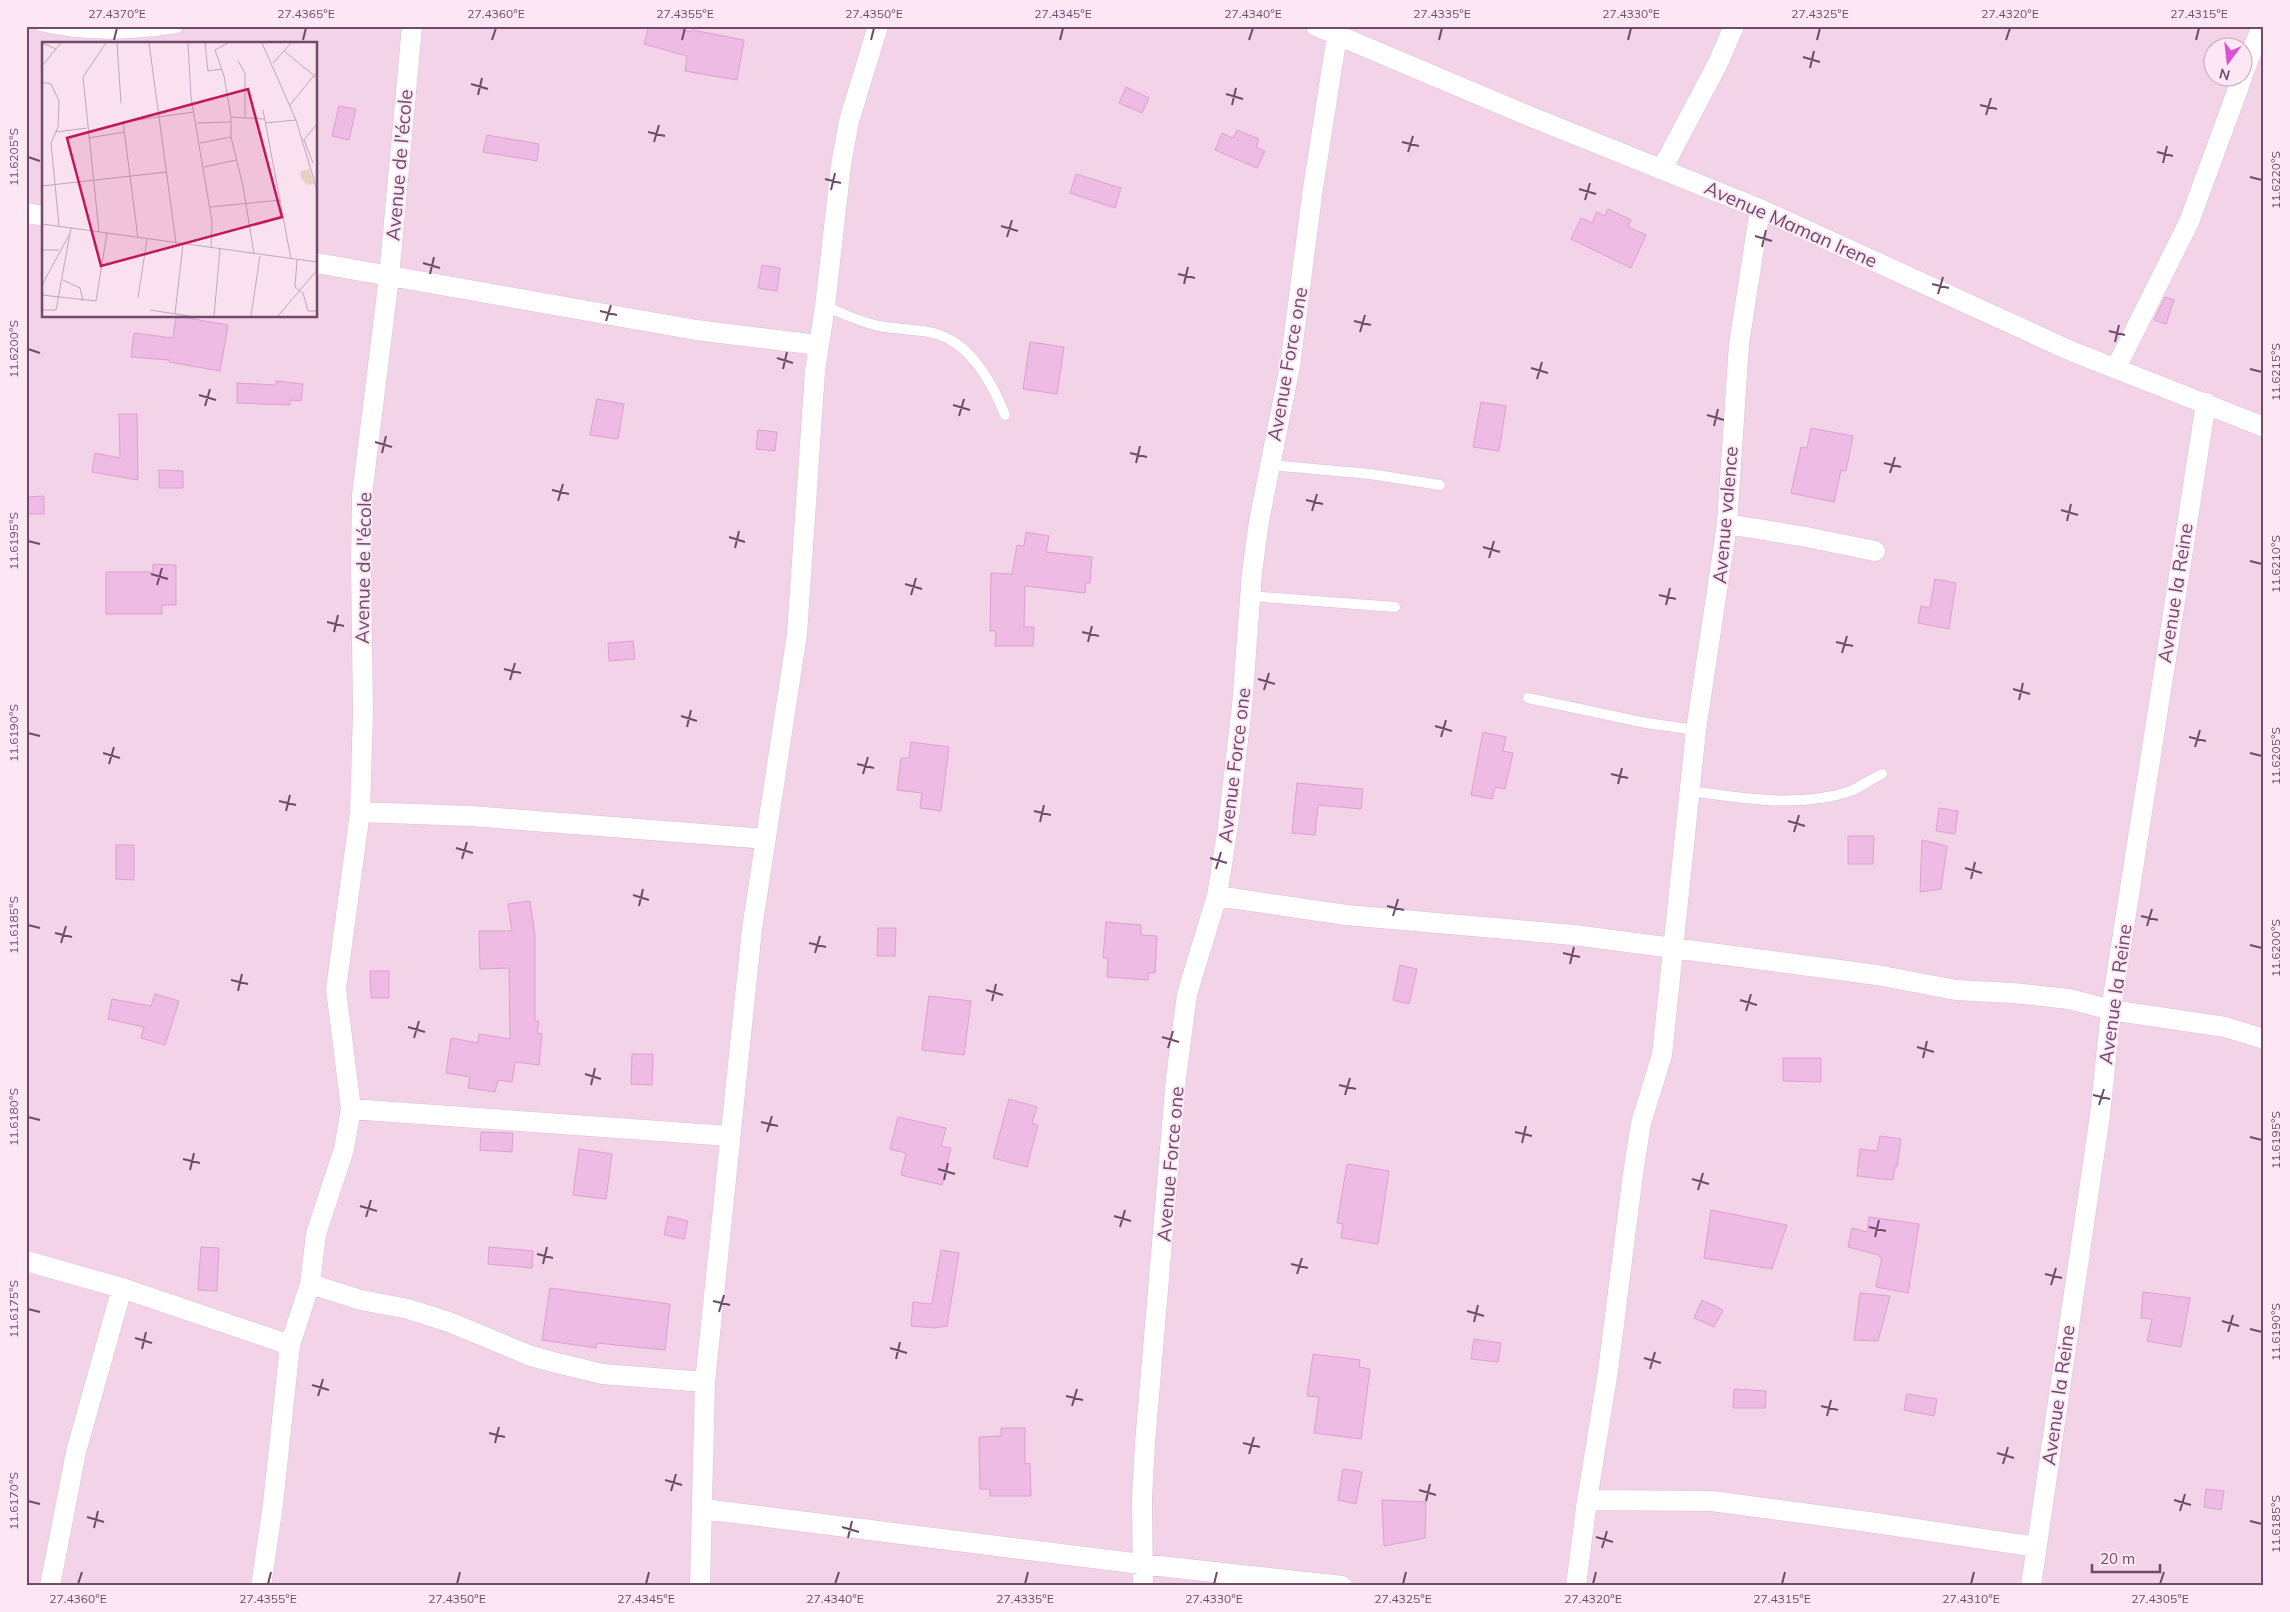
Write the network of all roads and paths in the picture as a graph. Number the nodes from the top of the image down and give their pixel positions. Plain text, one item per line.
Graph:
1 (40, 26) edge
2 (412, 26) edge
3 (878, 26) edge
4 (1316, 26) edge
5 (1734, 26) edge
6 (2262, 26) edge
7 (177, 28) dead end
8 (1337, 35) junction
9 (2252, 52) edge
10 (2238, 88) edge
11 (1662, 168) junction
12 (1760, 209) junction
13 (26, 213) edge
14 (42, 216) edge
15 (318, 263) edge
16 (389, 277) junction
17 (825, 306) junction
18 (818, 346) junction
19 (2116, 368) junction
20 (2206, 403) junction
21 (1005, 414) dead end
22 (2264, 427) edge
23 (1269, 465) junction
24 (1440, 485) dead end
25 (1727, 524) junction
26 (1875, 550) dead end
27 (1250, 596) junction
28 (1395, 607) dead end
29 (1528, 698) dead end
30 (1696, 730) junction
31 (1882, 774) dead end
32 (1690, 791) junction
33 (360, 812) junction
34 (766, 839) junction
35 (1216, 896) junction
36 (1672, 947) junction
37 (2111, 1010) junction
38 (2264, 1039) edge
39 (351, 1109) junction
40 (729, 1136) junction
41 (26, 1261) edge
42 (310, 1284) junction
43 (122, 1288) junction
44 (290, 1345) junction
45 (705, 1382) junction
46 (1587, 1500) junction
47 (703, 1509) junction
48 (2036, 1547) junction
49 (1142, 1564) junction
50 (50, 1586) edge
51 (261, 1586) edge
52 (700, 1586) edge
53 (1143, 1586) edge
54 (1342, 1586) edge
55 (1576, 1586) edge
56 (2032, 1586) edge

1 - 7 lane
2 - 16 street, Avenue de l'école
3 - 17 street
4 - 8 street, Avenue Maman Irene
5 - 11 street
6 - 9 street
8 - 11 street, Avenue Maman Irene
8 - 23 street, Avenue Force one
10 - 19 street
11 - 12 street, Avenue Maman Irene
12 - 19 street, Avenue Maman Irene
12 - 25 street, Avenue valence
13 - 14 street
15 - 16 street
16 - 18 street
16 - 33 street, Avenue de l'école
17 - 18 street
17 - 21 lane
18 - 34 street
19 - 20 street, Avenue Maman Irene
20 - 22 street, Avenue Maman Irene
20 - 37 street, Avenue la Reine
23 - 24 lane
23 - 27 street, Avenue Force one
25 - 26 street
25 - 30 street, Avenue valence
27 - 28 lane
27 - 35 street, Avenue Force one
29 - 30 lane
30 - 32 street, Avenue valence
31 - 32 lane
32 - 36 street, Avenue valence
33 - 34 street
33 - 39 street, Avenue de l'école
34 - 40 street
35 - 36 street
35 - 49 street, Avenue Force one
36 - 37 street
36 - 46 street, Avenue valence
37 - 38 street
37 - 48 street, Avenue la Reine
39 - 40 street
39 - 42 street, Avenue de l'école
40 - 45 street
41 - 43 street
42 - 44 street, Avenue de l'école
42 - 45 street
43 - 44 street
43 - 50 street
44 - 51 street, Avenue de l'école
45 - 47 street
46 - 48 street
46 - 55 street, Avenue valence
47 - 49 street
47 - 52 street
48 - 56 street, Avenue la Reine
49 - 53 street, Avenue Force one
49 - 54 street

